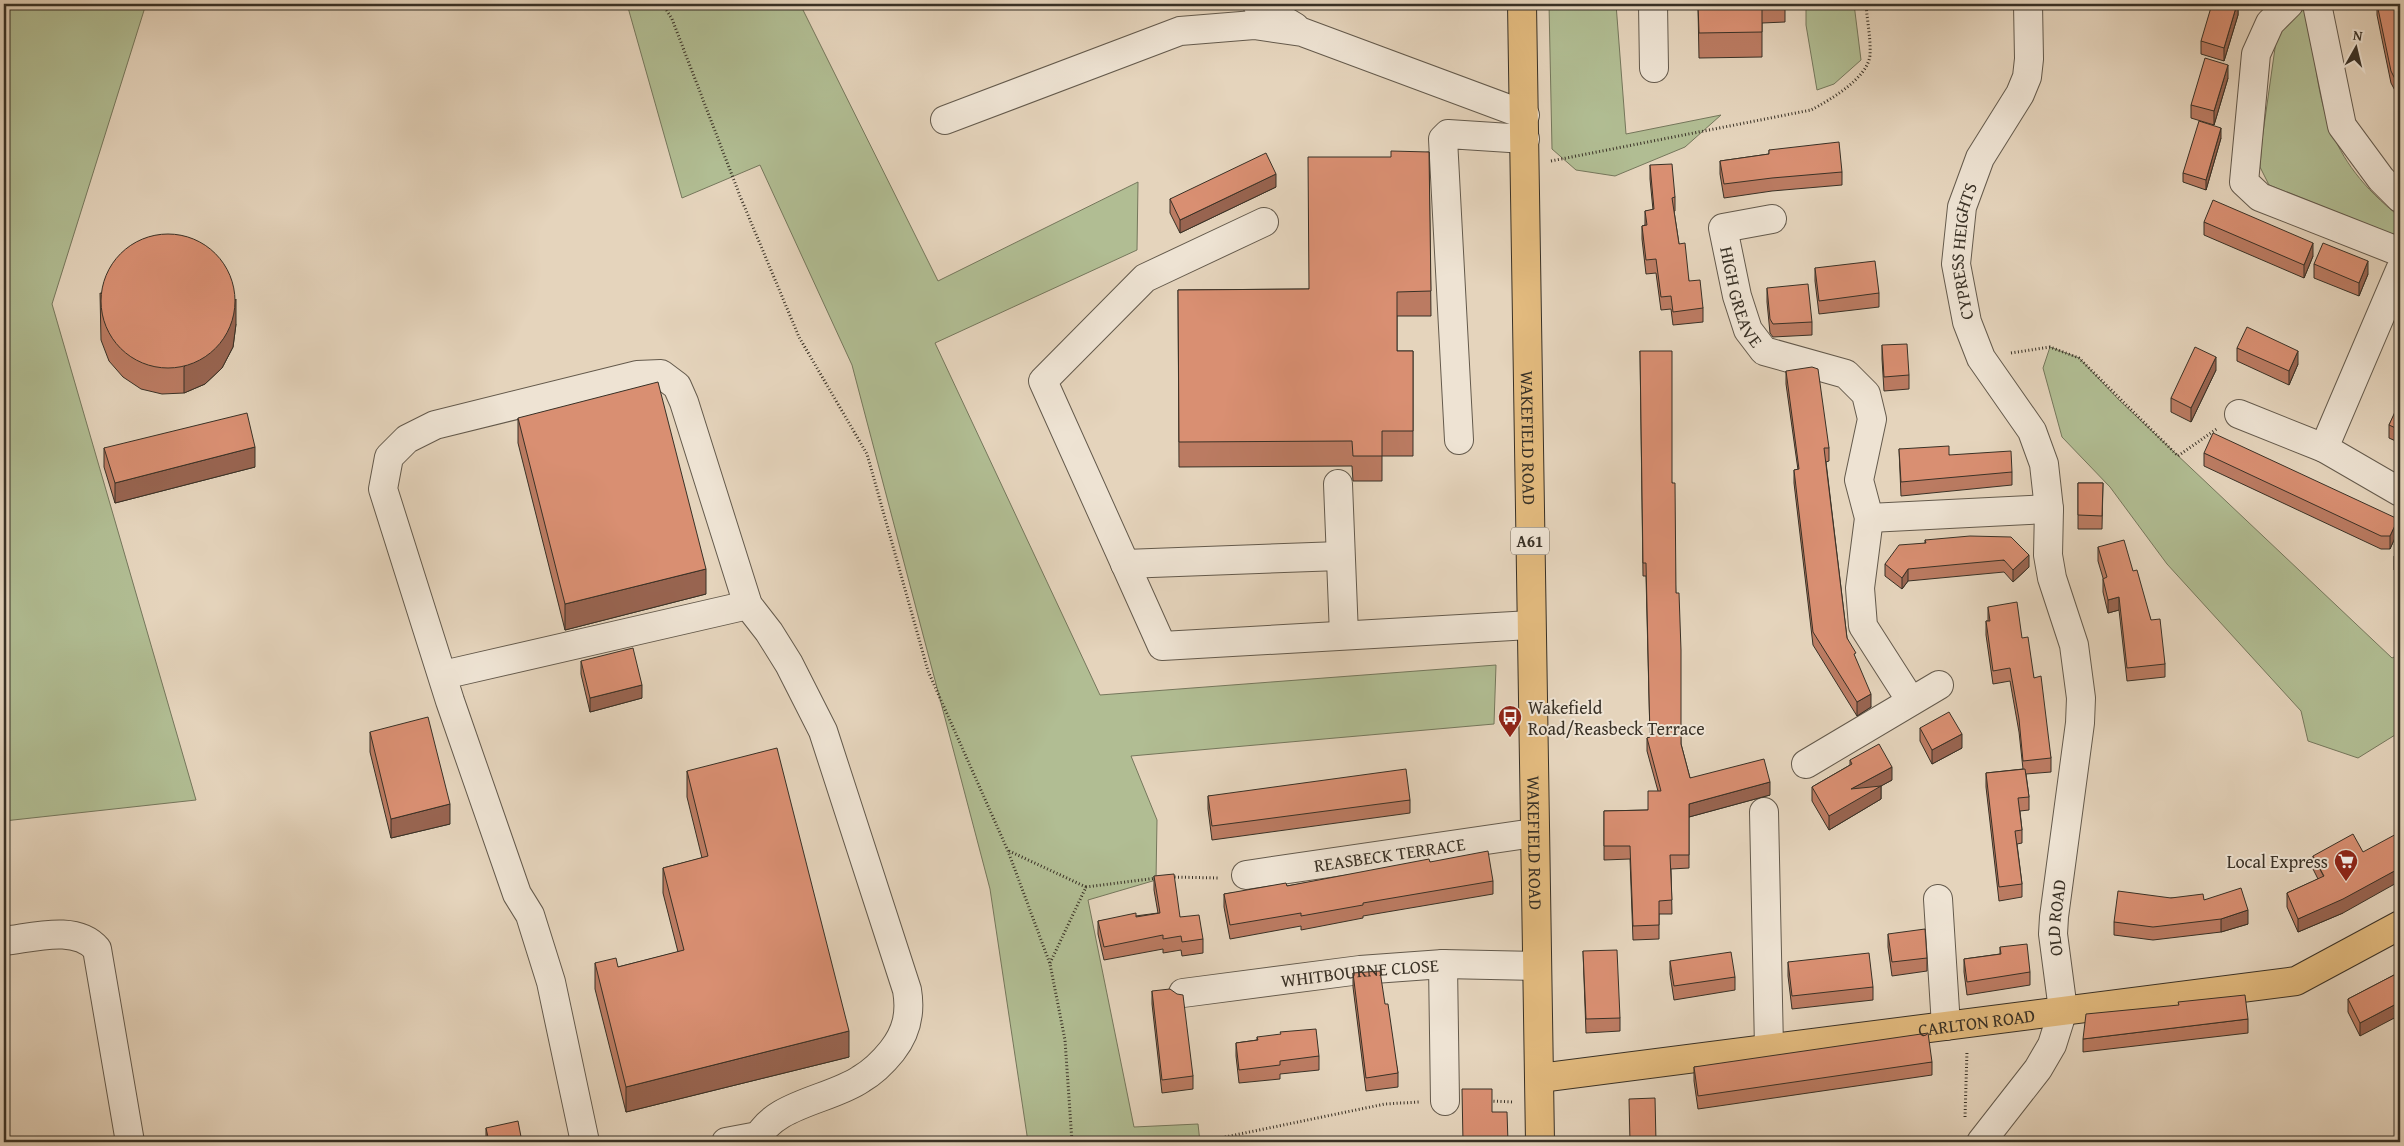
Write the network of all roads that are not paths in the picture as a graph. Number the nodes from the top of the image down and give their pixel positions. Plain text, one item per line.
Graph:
1 (1257, 4) edge
2 (1522, 4) edge
3 (1652, 4) edge
4 (2028, 4) edge
5 (2289, 4) edge
6 (2317, 4) edge
7 (1302, 32) junction
8 (1654, 68) dead end
9 (945, 120) dead end
10 (1525, 127) junction
11 (2400, 198) edge
12 (1772, 219) dead end
13 (1264, 222) dead end
14 (2400, 252) edge
15 (2400, 270) edge
16 (2240, 414) road end
17 (1459, 440) dead end
18 (2324, 448) junction
19 (1338, 484) dead end
20 (2400, 492) edge
21 (2049, 509) junction
22 (1870, 518) junction
23 (1340, 556) junction
24 (1125, 564) junction
25 (748, 604) junction
26 (1531, 625) junction
27 (1344, 635) junction
28 (443, 675) junction
29 (1939, 685) dead end
30 (2081, 698) joint
31 (1911, 701) junction
32 (1806, 764) dead end
33 (1764, 812) dead end
34 (1534, 833) junction
35 (1246, 875) road end
36 (1938, 899) dead end
37 (2400, 925) edge
38 (4, 941) edge
39 (1443, 964) junction
40 (1536, 966) junction
41 (1184, 993) edge
42 (2063, 1010) junction
43 (1956, 1024) junction
44 (1769, 1048) junction
45 (1540, 1090) junction
46 (1445, 1101) road end
47 (1973, 1132) edge
48 (757, 1139) edge
49 (130, 1142) edge
50 (585, 1142) edge
51 (726, 1142) edge
52 (1540, 1142) edge

1 - 7 street
2 - 10 main road, WAKEFIELD ROAD / A61
3 - 8 street
4 - 21 street, CYPRESS HEIGHTS
5 - 14 street
6 - 11 street
7 - 9 street
7 - 10 street
10 - 17 street
10 - 26 main road, WAKEFIELD ROAD / A61
12 - 22 street, HIGH GREAVE
13 - 24 street
15 - 18 street
16 - 18 street
18 - 20 street
19 - 23 street
21 - 22 street
21 - 30 street, CYPRESS HEIGHTS
22 - 31 street, HIGH GREAVE
23 - 24 street
23 - 27 street
24 - 27 street
25 - 28 street
25 - 28 street
25 - 48 street
26 - 27 street
26 - 34 main road, WAKEFIELD ROAD / A61
28 - 50 street
29 - 31 street
30 - 42 street, OLD ROAD
31 - 32 street
33 - 44 street
34 - 35 street, REASBECK TERRACE
34 - 40 main road, WAKEFIELD ROAD / A61
36 - 43 street
37 - 42 main road, CARLTON ROAD
38 - 49 street
39 - 40 street, WHITBOURNE CLOSE
39 - 41 street, WHITBOURNE CLOSE
39 - 46 street
40 - 45 main road, WAKEFIELD ROAD / A61
42 - 43 main road, CARLTON ROAD
42 - 47 street, OLD ROAD
43 - 44 main road, CARLTON ROAD
44 - 45 main road, CARLTON ROAD
45 - 52 main road, WAKEFIELD ROAD / A61
48 - 51 street

